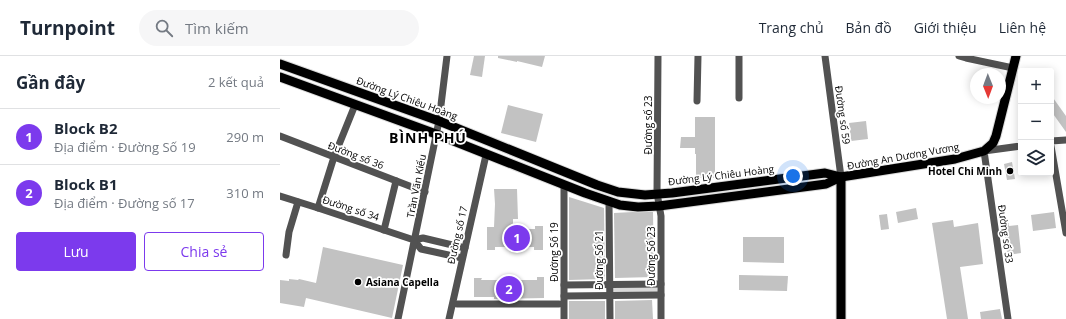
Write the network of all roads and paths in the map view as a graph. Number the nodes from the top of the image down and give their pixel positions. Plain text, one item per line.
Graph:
1 (447, 56) edge
2 (658, 56) edge
3 (698, 56) edge
4 (739, 56) edge
5 (825, 56) edge
6 (959, 56) edge
7 (1016, 56) edge
8 (280, 65) edge
9 (1013, 68) junction
10 (280, 77) edge
11 (739, 98) dead end
12 (697, 101) dead end
13 (355, 105) junction
14 (439, 121) junction
15 (436, 134) junction
16 (280, 136) edge
17 (1066, 140) edge
18 (1054, 142) edge
19 (1018, 146) edge
20 (984, 151) junction
21 (486, 155) junction
22 (334, 157) junction
23 (1054, 159) edge
24 (840, 177) junction
25 (396, 181) junction
26 (564, 185) junction
27 (425, 192) junction
28 (657, 193) junction
29 (280, 196) edge
30 (1063, 198) edge
31 (298, 202) junction
32 (609, 202) junction
33 (659, 206) junction
34 (318, 208) junction
35 (384, 230) junction
36 (1066, 233) edge
37 (414, 240) junction
38 (465, 248) junction
39 (286, 255) dead end
40 (462, 258) junction
41 (609, 284) junction
42 (661, 284) junction
43 (564, 285) junction
44 (661, 295) junction
45 (564, 296) junction
46 (609, 296) junction
47 (457, 304) dead end
48 (559, 304) dead end
49 (398, 319) edge
50 (449, 319) edge
51 (564, 319) edge
52 (610, 319) edge
53 (661, 319) edge
54 (841, 319) edge
55 (1008, 319) edge

1 - 14 street, Trần Văn Kiểu
2 - 28 street, Đường số 23
3 - 12 street
4 - 11 street
5 - 24 street, Đường số 59
6 - 9 street
7 - 9 main road
8 - 14 main road, Đường Lý Chiêu Hoàng
9 - 20 main road
10 - 13 main road
13 - 15 main road
13 - 22 street
14 - 15 street, Trần Văn Kiểu
14 - 28 main road, Đường Lý Chiêu Hoàng
15 - 21 main road
15 - 27 street, Trần Văn Kiểu
16 - 22 street, Đường số 36
17 - 18 street
19 - 20 street
20 - 24 main road, Đường An Dương Vương
20 - 55 street, Đường số 33
21 - 26 main road
21 - 38 street, Đường số 17
22 - 25 street, Đường số 36
22 - 34 street
23 - 30 street
24 - 28 main road, Đường Lý Chiêu Hoàng
24 - 33 main road
24 - 54 main road, Đường An Dương Vương
25 - 27 street, Đường số 36
25 - 35 street
26 - 32 main road
26 - 43 street, Đường Số 19
27 - 37 street, Trần Văn Kiểu
28 - 33 street, Đường Số 23
29 - 31 street, Đường số 34
30 - 36 street
31 - 34 street, Đường số 34
31 - 39 street
32 - 33 main road
32 - 41 street, Đường Số 21
33 - 42 street, Đường Số 23
34 - 35 street, Đường số 34
35 - 37 street, Đường số 34
37 - 38 street, Đường số 34
37 - 40 street, Đường số 34
37 - 49 street, Trần Văn Kiểu
38 - 40 street, Đường số 17
40 - 50 street, Đường số 17
41 - 42 street
41 - 43 street
41 - 46 street, Đường Số 21
42 - 44 street, Đường Số 23
43 - 45 street, Đường Số 19
44 - 46 street
44 - 53 street, Đường Số 23
45 - 46 street
45 - 51 street, Đường Số 19
46 - 52 street, Đường Số 21
47 - 48 street

